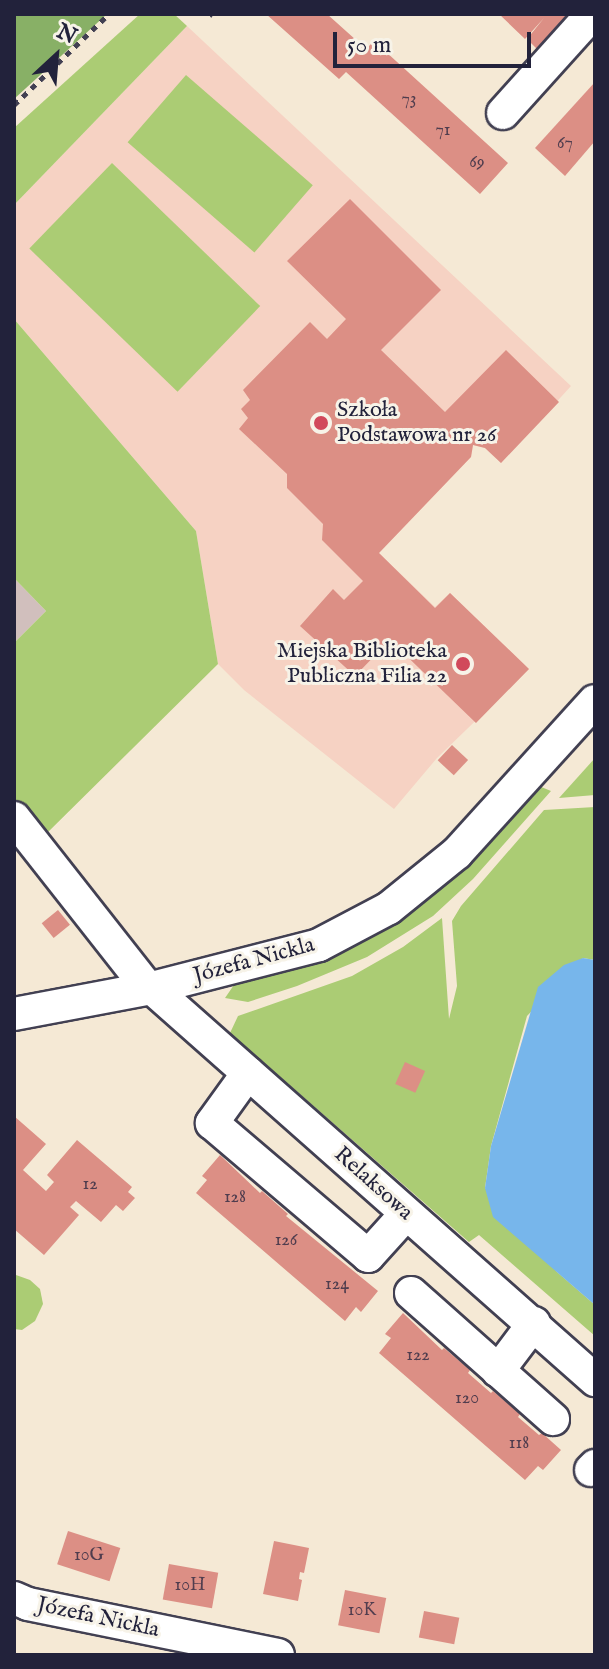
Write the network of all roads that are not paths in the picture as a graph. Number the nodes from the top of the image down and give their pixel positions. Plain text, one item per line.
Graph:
1 (592, 14) edge
2 (503, 113) dead end
3 (595, 701) edge
4 (14, 818) edge
5 (150, 988) junction
6 (14, 1014) edge
7 (248, 1073) junction
8 (406, 1214) junction
9 (411, 1293) dead end
10 (534, 1323) junction
11 (498, 1371) junction
12 (595, 1380) edge
13 (553, 1419) dead end
14 (14, 1598) edge
15 (278, 1655) edge

1 - 2 street
3 - 5 street, Józefa Nickla
4 - 5 street, Relaksowa
5 - 6 street, Józefa Nickla
5 - 7 street, Relaksowa
7 - 8 street, Relaksowa
7 - 8 street
8 - 10 street, Relaksowa
9 - 11 street
10 - 11 street
10 - 12 street, Relaksowa
11 - 13 street
14 - 15 street, Józefa Nickla

